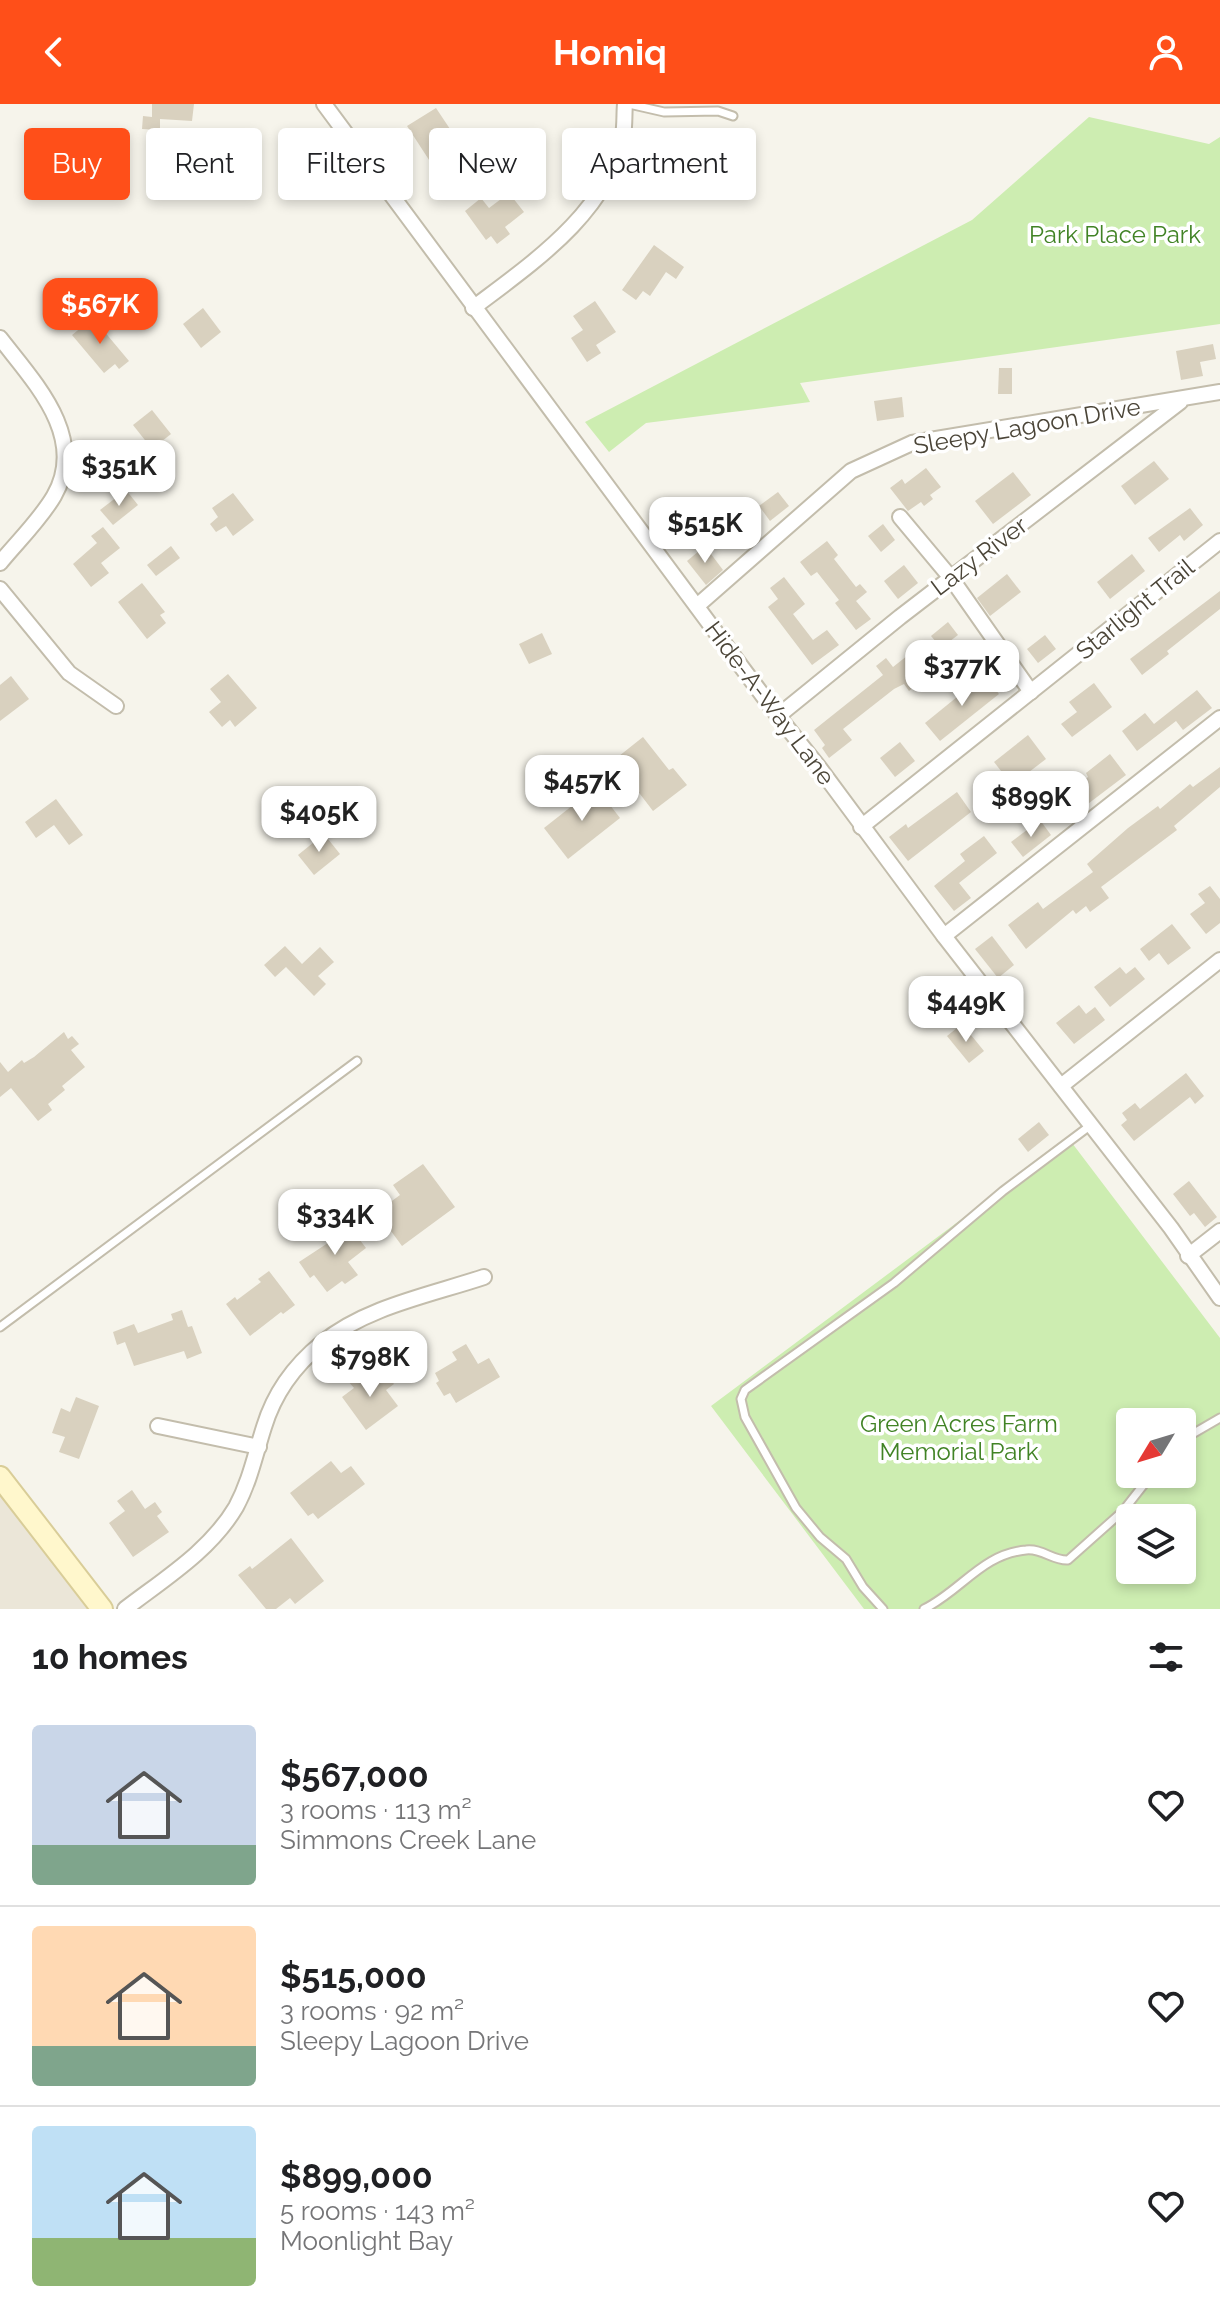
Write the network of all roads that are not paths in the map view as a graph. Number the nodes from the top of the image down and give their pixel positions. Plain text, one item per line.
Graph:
1 (324, 104) edge
2 (627, 104) edge
3 (733, 116) dead end
4 (473, 308) junction
5 (0, 338) edge
6 (1220, 392) edge
7 (1183, 399) junction
8 (900, 517) dead end
9 (1220, 541) edge
10 (0, 563) edge
11 (951, 578) junction
12 (0, 589) edge
13 (697, 606) junction
14 (1031, 692) junction
15 (116, 706) dead end
16 (778, 716) junction
17 (1220, 718) edge
18 (861, 827) junction
19 (944, 936) junction
20 (1220, 960) edge
21 (357, 1061) dead end
22 (1061, 1086) junction
23 (1091, 1125) junction
24 (1220, 1231) edge
25 (1188, 1256) junction
26 (484, 1277) dead end
27 (1220, 1298) edge
28 (0, 1327) edge
29 (1220, 1418) edge
30 (158, 1426) dead end
31 (1196, 1432) edge
32 (259, 1447) junction
33 (0, 1477) edge
34 (1141, 1488) edge
35 (102, 1609) edge
36 (125, 1609) edge
37 (883, 1609) edge
38 (924, 1609) edge

1 - 4 street, Hide-A-Way Lane
2 - 3 lane
2 - 4 street
4 - 13 street, Hide-A-Way Lane
5 - 10 street
6 - 7 street, Sleepy Lagoon Drive
7 - 11 street, Lazy River
7 - 13 street, Sleepy Lagoon Drive
8 - 11 street
9 - 14 street, Starlight Trail
11 - 14 street
11 - 16 street, Lazy River
12 - 15 street
13 - 16 street, Hide-A-Way Lane
14 - 18 street, Starlight Trail
16 - 18 street, Hide-A-Way Lane
17 - 19 street
18 - 19 street, Hide-A-Way Lane
19 - 22 street, Hide-A-Way Lane
20 - 22 street
21 - 28 lane
22 - 23 street, Hide-A-Way Lane
23 - 25 street, Hide-A-Way Lane
23 - 37 lane
24 - 25 street
25 - 27 street, Hide-A-Way Lane
26 - 32 street
29 - 31 lane
30 - 32 street
32 - 36 street
33 - 35 street
34 - 38 lane

